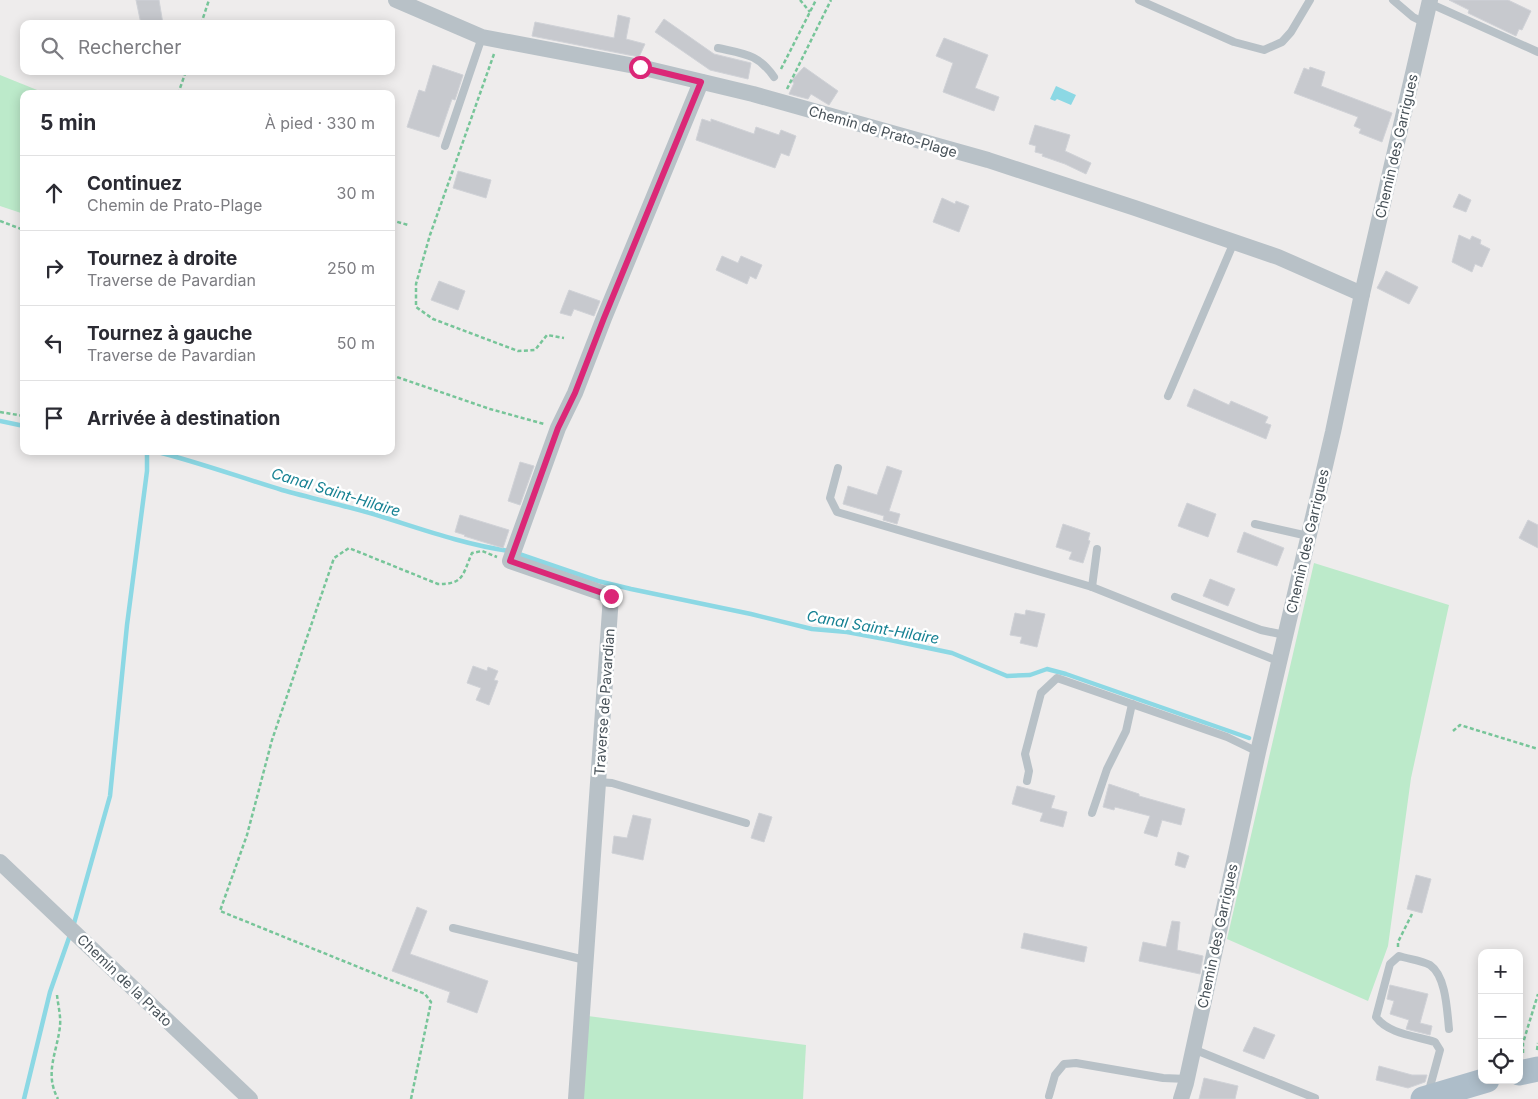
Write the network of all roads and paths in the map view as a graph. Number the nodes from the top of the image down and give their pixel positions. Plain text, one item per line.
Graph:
1 (209, 0) edge
2 (800, 0) edge
3 (816, 0) edge
4 (831, 0) edge
5 (1139, 0) edge
6 (1310, 0) edge
7 (1393, 0) edge
8 (405, 2) edge
9 (1430, 2) edge
10 (810, 12) junction
11 (202, 20) edge
12 (1425, 23) junction
13 (482, 37) junction
14 (502, 40) junction
15 (718, 48) dead end
16 (1538, 52) edge
17 (185, 75) edge
18 (774, 77) joint
19 (701, 82) junction
20 (179, 90) edge
21 (783, 103) junction
22 (445, 146) dead end
23 (0, 221) edge
24 (395, 221) edge
25 (408, 226) dead end
26 (20, 228) edge
27 (1234, 242) junction
28 (1362, 294) junction
29 (564, 338) dead end
30 (395, 376) edge
31 (1168, 396) dead end
32 (0, 412) edge
33 (20, 415) edge
34 (558, 428) junction
35 (838, 468) dead end
36 (1255, 524) dead end
37 (1308, 536) junction
38 (1096, 549) dead end
39 (510, 561) junction
40 (1092, 587) junction
41 (1175, 597) dead end
42 (1285, 635) junction
43 (1280, 662) junction
44 (1132, 704) junction
45 (1453, 731) dead end
46 (1538, 749) edge
47 (1258, 752) junction
48 (1027, 781) dead end
49 (598, 782) junction
50 (1092, 813) dead end
51 (746, 822) dead end
52 (0, 862) edge
53 (1412, 914) dead end
54 (453, 928) dead end
55 (1398, 956) junction
56 (585, 960) junction
57 (1538, 994) edge
58 (57, 995) dead end
59 (1449, 1028) dead end
60 (1193, 1049) junction
61 (1527, 1071) edge
62 (1478, 1083) edge
63 (1187, 1087) edge
64 (1048, 1096) dead end
65 (1314, 1098) edge
66 (1425, 1098) edge
67 (58, 1099) edge
68 (250, 1099) edge
69 (411, 1099) edge
70 (576, 1099) edge
71 (1181, 1099) edge

1 - 11 path
2 - 10 path
3 - 10 path
4 - 21 path
5 - 6 lane
7 - 12 lane
8 - 13 street, Chemin de Prato-Plage
9 - 12 street, Chemin des Garrigues
9 - 16 lane
10 - 18 path
12 - 28 street, Chemin des Garrigues
13 - 14 street, Chemin de Prato-Plage
13 - 22 lane
14 - 19 street, Chemin de Prato-Plage
14 - 29 path
15 - 18 lane
17 - 20 path
19 - 21 street, Chemin de Prato-Plage
19 - 34 street
21 - 27 street, Chemin de Prato-Plage
23 - 26 path
24 - 25 path
27 - 28 street, Chemin de Prato-Plage
27 - 31 lane
28 - 37 street, Chemin des Garrigues
30 - 34 path
32 - 33 path
34 - 39 street
35 - 40 lane
36 - 37 lane
37 - 42 street, Chemin des Garrigues
38 - 40 lane
39 - 49 street, Traverse de Pavardian
39 - 69 path
40 - 43 lane
41 - 42 lane
42 - 43 street, Chemin des Garrigues
43 - 47 street, Chemin des Garrigues
44 - 47 lane
44 - 48 lane
44 - 50 lane
45 - 46 path
47 - 60 street, Chemin des Garrigues
49 - 51 lane
49 - 56 street, Traverse de Pavardian
52 - 68 street, Chemin de la Prato
53 - 55 path
54 - 56 lane
55 - 59 lane
55 - 66 lane
56 - 70 street, Traverse de Pavardian
57 - 61 path
58 - 67 path
60 - 63 street, Chemin des Garrigues
60 - 65 lane
62 - 66 main road
63 - 64 lane
63 - 71 street, Chemin des Garrigues

